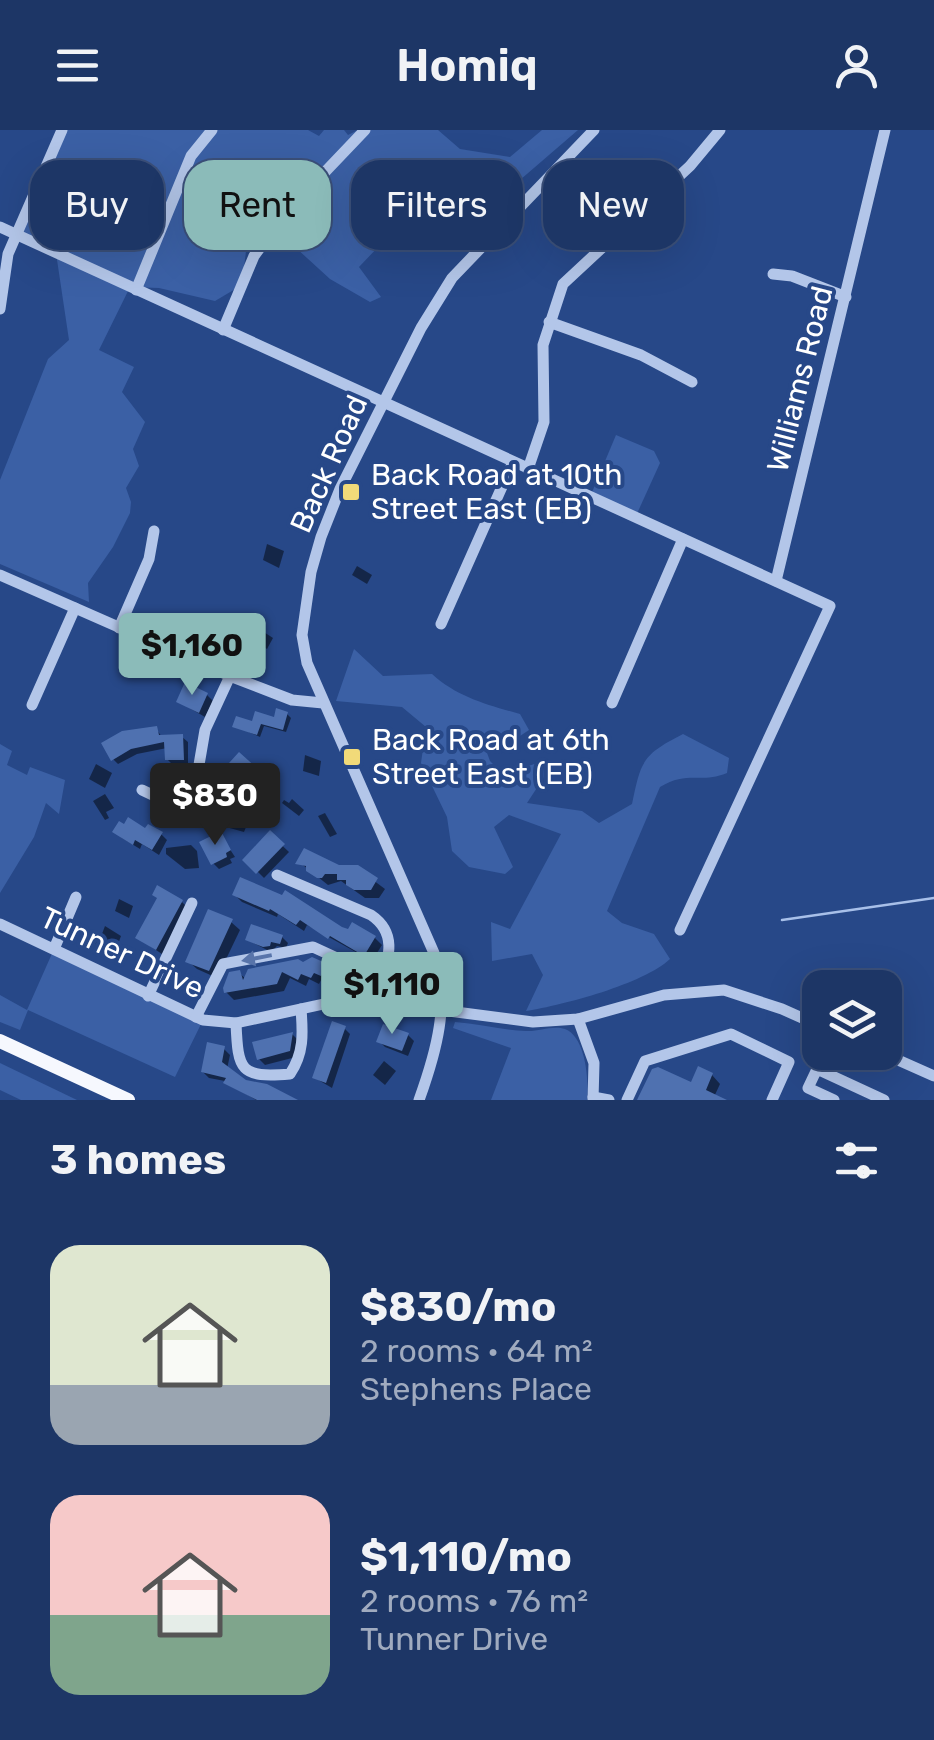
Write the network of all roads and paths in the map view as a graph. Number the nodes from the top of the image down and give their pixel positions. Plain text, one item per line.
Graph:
1 (62, 130) edge
2 (212, 130) edge
3 (364, 130) edge
4 (594, 130) edge
5 (720, 130) edge
6 (885, 130) edge
7 (0, 227) edge
8 (16, 234) junction
9 (773, 274) dead end
10 (136, 290) junction
11 (846, 297) junction
12 (0, 309) edge
13 (549, 322) junction
14 (223, 330) junction
15 (692, 382) dead end
16 (384, 402) junction
17 (513, 462) junction
18 (528, 469) junction
19 (154, 532) dead end
20 (682, 539) junction
21 (0, 575) edge
22 (776, 581) junction
23 (75, 608) junction
24 (441, 624) dead end
25 (119, 628) junction
26 (230, 676) junction
27 (323, 703) junction
28 (612, 703) dead end
29 (32, 705) dead end
30 (142, 790) dead end
31 (277, 875) dead end
32 (76, 897) dead end
33 (192, 903) dead end
34 (0, 924) edge
35 (680, 930) dead end
36 (54, 949) junction
37 (148, 996) junction
38 (371, 996) junction
39 (442, 1009) junction
40 (302, 1010) junction
41 (196, 1017) junction
42 (802, 1018) edge
43 (578, 1019) junction
44 (236, 1023) junction
45 (0, 1041) edge
46 (902, 1062) edge
47 (934, 1076) edge
48 (594, 1098) edge
49 (128, 1100) edge
50 (418, 1100) edge
51 (609, 1100) edge
52 (626, 1100) edge
53 (772, 1100) edge
54 (834, 1100) edge
55 (884, 1100) edge

1 - 8 street
2 - 10 street
3 - 14 street
4 - 16 street, Back Road
5 - 13 street
6 - 11 street, Williams Road
7 - 8 street
8 - 10 street
8 - 12 street
9 - 11 street
10 - 14 street
11 - 22 street, Williams Road
13 - 15 street
13 - 18 street
14 - 16 street
16 - 17 street
16 - 27 street, Back Road
17 - 18 street
17 - 24 street
18 - 20 street
19 - 25 street
20 - 22 street
20 - 28 street
21 - 23 street
22 - 35 street
23 - 25 street
23 - 29 street
25 - 26 street
26 - 27 street
26 - 30 street
27 - 39 street, Back Road
31 - 38 street
32 - 36 street
33 - 37 street
34 - 36 street, Tunner Drive
36 - 37 street, Tunner Drive
37 - 41 street, Tunner Drive
38 - 39 street, Tunner Drive
38 - 40 street, Tunner Drive
38 -> 41 street
39 - 43 street, Tunner Drive
39 - 50 street, Back Road
40 - 44 street, Tunner Drive
40 - 44 street
41 - 44 street, Tunner Drive
42 - 43 street, Tunner Drive
43 - 48 street
45 - 49 main road
46 - 47 street
48 - 51 street
52 - 53 street
54 - 55 street

